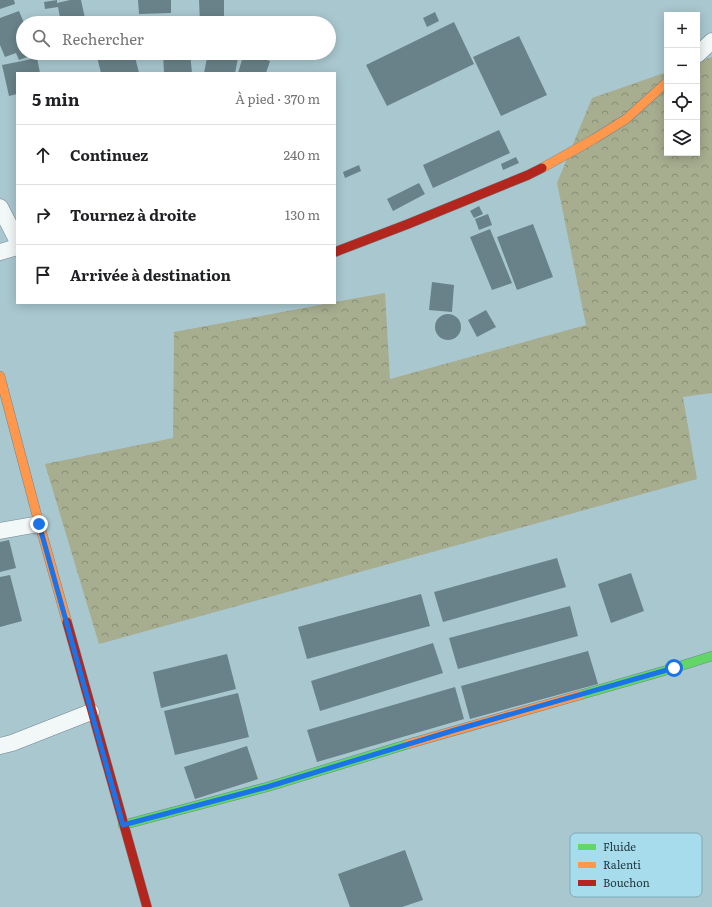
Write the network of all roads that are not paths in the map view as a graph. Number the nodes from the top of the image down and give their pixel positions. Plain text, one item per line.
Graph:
1 (712, 41) edge
2 (700, 52) edge
3 (665, 84) edge
4 (0, 207) edge
5 (16, 238) edge
6 (16, 247) edge
7 (0, 252) edge
8 (336, 252) edge
9 (0, 376) edge
10 (39, 524) junction
11 (0, 531) edge
12 (712, 656) edge
13 (91, 712) junction
14 (0, 746) edge
15 (123, 825) junction
16 (147, 907) edge

1 - 2 street
3 - 8 street
4 - 5 street
6 - 7 street
9 - 10 street
10 - 11 street
10 - 13 street
12 - 15 street
13 - 14 street
13 - 15 street
15 - 16 street

